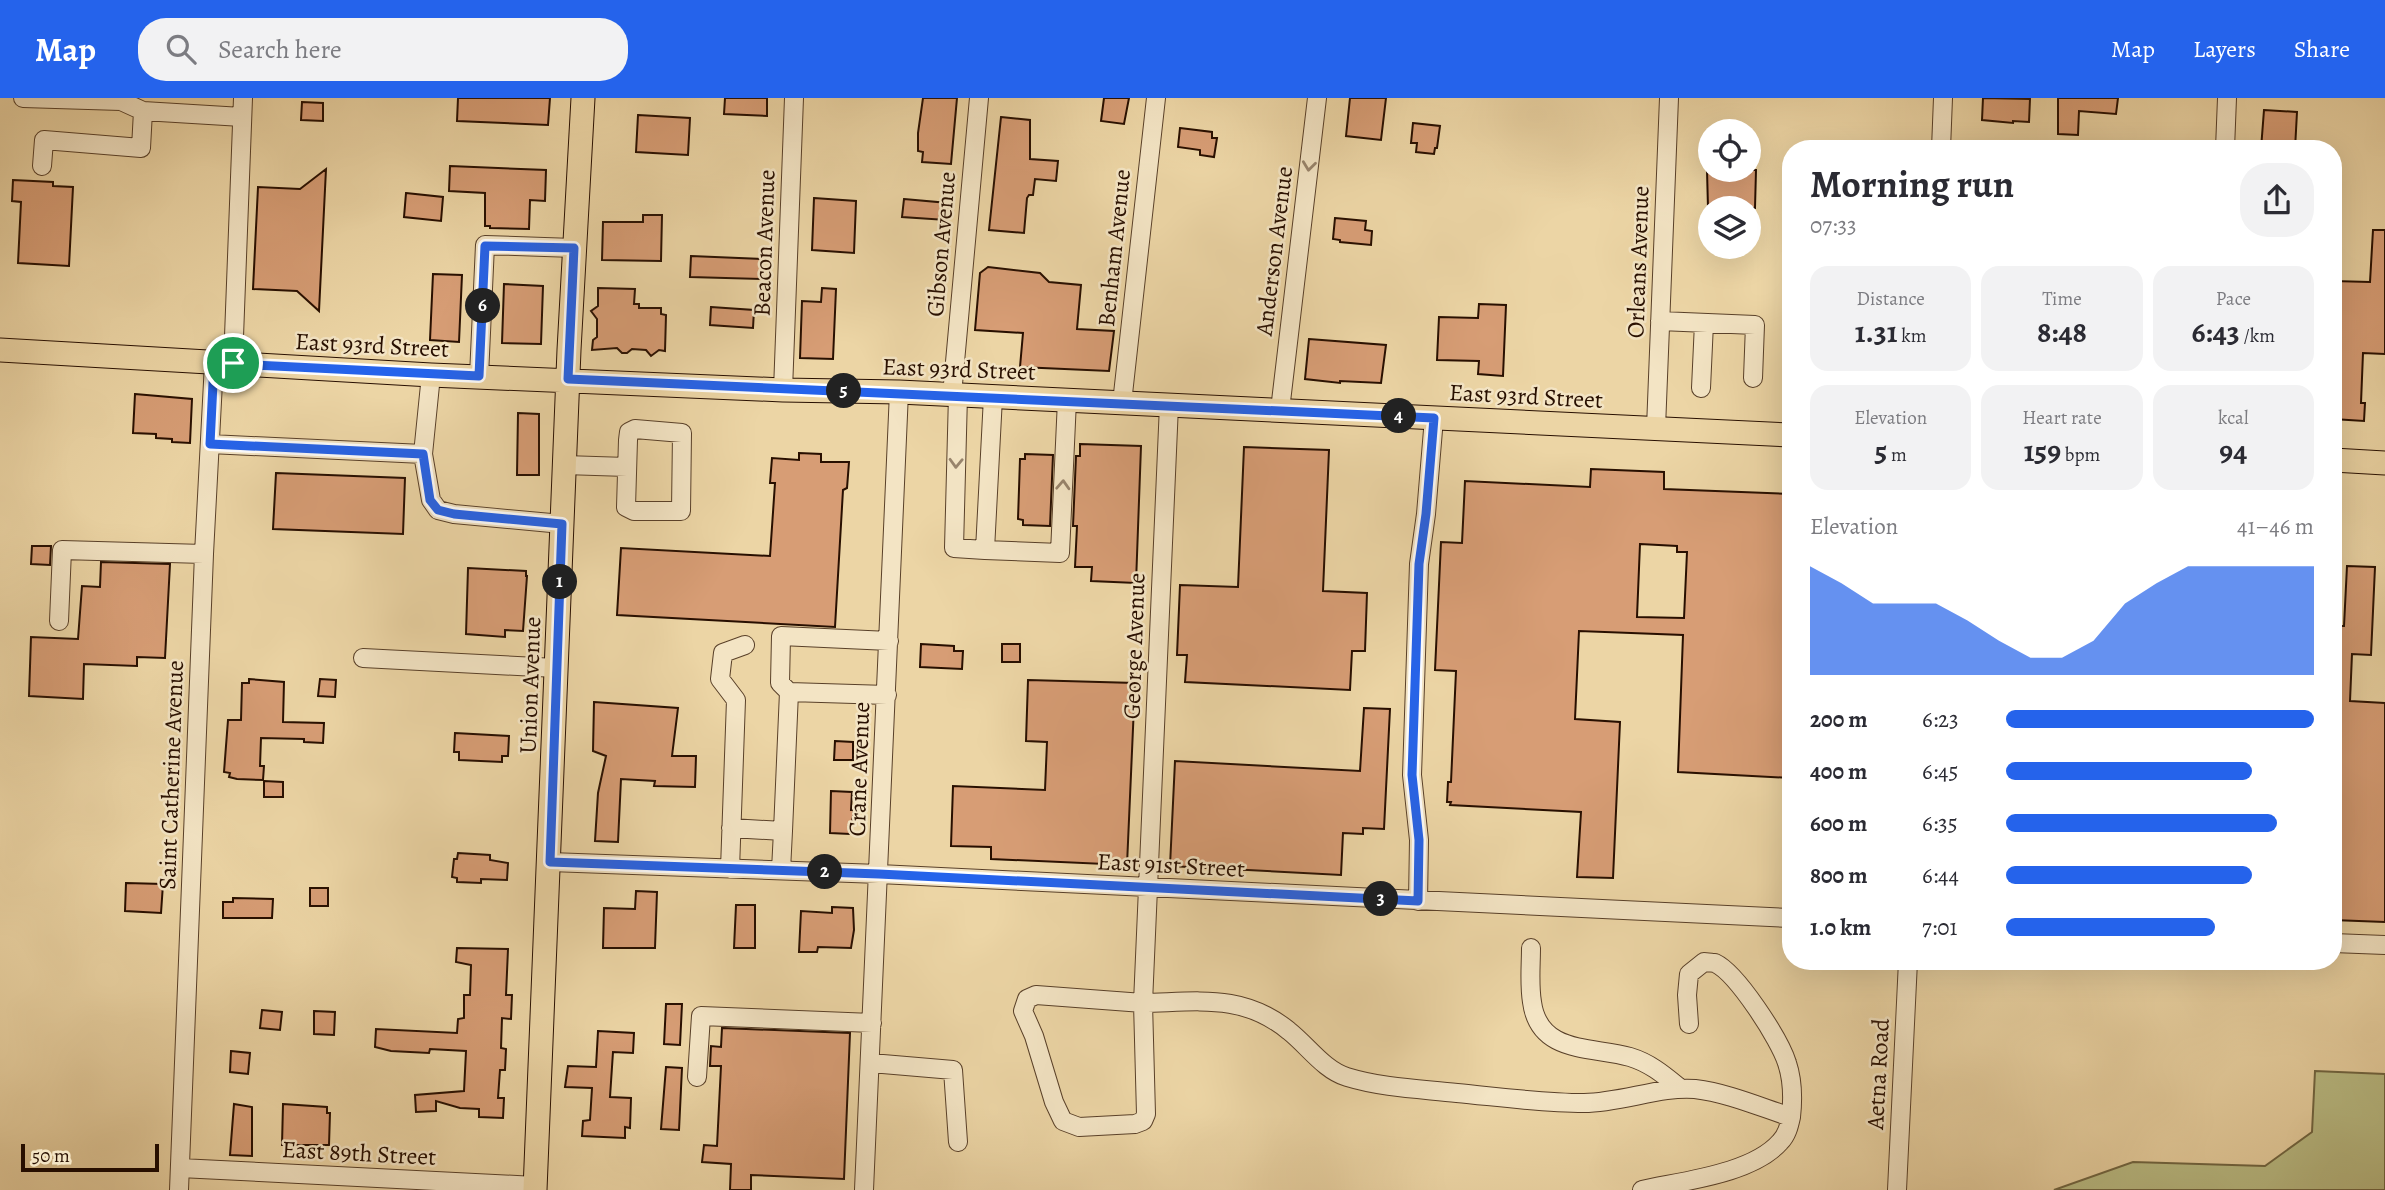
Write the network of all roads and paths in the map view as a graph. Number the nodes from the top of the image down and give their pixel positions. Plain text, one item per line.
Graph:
1 (23, 98) edge
2 (243, 98) edge
3 (583, 98) edge
4 (794, 98) edge
5 (979, 98) edge
6 (1156, 98) edge
7 (1317, 98) edge
8 (1669, 98) edge
9 (1943, 98) edge
10 (2227, 98) edge
11 (104, 99) edge
12 (143, 111) junction
13 (242, 117) junction
14 (1941, 140) edge
15 (2225, 140) edge
16 (42, 166) dead end
17 (574, 248) junction
18 (1660, 321) junction
19 (1704, 323) junction
20 (0, 350) edge
21 (223, 363) junction
22 (431, 374) junction
23 (479, 376) junction
24 (1753, 378) dead end
25 (568, 379) junction
26 (1702, 388) dead end
27 (783, 390) junction
28 (899, 392) junction
29 (955, 395) junction
30 (992, 397) junction
31 (1067, 400) junction
32 (1122, 403) junction
33 (1169, 405) junction
34 (1280, 411) junction
35 (1434, 418) junction
36 (1656, 428) junction
37 (1782, 435) edge
38 (210, 444) junction
39 (423, 454) junction
40 (2342, 461) edge
41 (2385, 463) edge
42 (565, 465) junction
43 (627, 467) junction
44 (562, 524) junction
45 (985, 550) junction
46 (204, 554) junction
47 (58, 621) dead end
48 (889, 641) junction
49 (745, 645) dead end
50 (363, 658) dead end
51 (556, 668) junction
52 (789, 692) junction
53 (887, 695) junction
54 (731, 828) junction
55 (783, 831) junction
56 (550, 862) junction
57 (730, 869) junction
58 (781, 870) junction
59 (879, 874) junction
60 (1148, 889) junction
61 (1418, 901) junction
62 (1782, 918) edge
63 (2342, 943) edge
64 (2385, 945) edge
65 (1531, 948) dead end
66 (1908, 970) edge
67 (1143, 1003) junction
68 (872, 1023) junction
69 (1689, 1024) dead end
70 (871, 1063) junction
71 (697, 1077) dead end
72 (1680, 1088) junction
73 (1791, 1117) junction
74 (958, 1142) dead end
75 (180, 1168) junction
76 (535, 1188) edge
77 (179, 1190) edge
78 (864, 1190) edge
79 (1642, 1190) edge
80 (1897, 1190) edge

1 - 11 street
2 - 13 street, Saint Catherine Avenue
3 - 17 main road, Union Avenue
4 - 27 street, Beacon Avenue
5 - 29 street, Gibson Avenue
6 - 32 street, Benham Avenue
7 -> 34 street, Anderson Avenue
8 - 18 street, Orleans Avenue
9 - 14 street
10 - 15 street
11 - 12 street
12 - 13 street
12 - 16 street
13 - 21 street, Saint Catherine Avenue
17 - 23 street
17 - 25 main road, Union Avenue
18 - 19 street
18 - 36 street, Orleans Avenue
19 - 24 street
19 - 26 street
20 - 21 main road, East 93rd Street
21 - 22 main road, East 93rd Street
21 - 38 street, Saint Catherine Avenue
22 - 23 main road, East 93rd Street
22 - 39 street
23 - 25 main road, East 93rd Street
25 - 27 main road, East 93rd Street
25 - 42 main road, Union Avenue
27 - 28 main road, East 93rd Street
28 - 29 main road, East 93rd Street
28 - 48 street, Crane Avenue
29 - 30 main road, East 93rd Street
29 -> 45 street, Gibson Avenue
30 - 31 main road, East 93rd Street
30 - 45 street
31 - 32 main road, East 93rd Street
45 -> 31 street
32 - 33 main road, East 93rd Street
33 - 34 main road, East 93rd Street
33 - 60 street, George Avenue
34 - 35 main road, East 93rd Street
35 - 36 main road, East 93rd Street
35 - 61 street
36 - 37 main road, East 93rd Street
38 - 39 street
38 - 46 street, Saint Catherine Avenue
39 - 44 street
40 - 41 main road
42 - 43 street
42 - 44 main road, Union Avenue
43 - 43 street
44 - 51 main road, Union Avenue
46 - 47 street
46 - 75 street, Saint Catherine Avenue
48 - 52 street
48 - 53 street, Crane Avenue
49 - 54 street
50 - 51 street
51 - 56 main road, Union Avenue
52 - 53 street
52 - 55 street
53 - 59 street, Crane Avenue
54 - 55 street
54 - 57 street
55 - 58 street
56 - 57 street, East 91st Street
56 - 76 main road, Union Avenue
57 - 58 street, East 91st Street
58 - 59 street, East 91st Street
59 - 60 street, East 91st Street
59 - 68 street, Crane Avenue
60 - 61 street, East 91st Street
60 - 67 street, George Avenue
61 - 62 street, East 91st Street
63 - 64 street
65 - 72 street
66 - 80 street, Aetna Road
67 - 67 street, George Avenue
67 - 72 street
68 - 70 street, Crane Avenue
68 - 71 street
69 - 73 street
70 - 74 street
70 - 78 street, Crane Avenue
72 - 73 street
73 - 79 street
75 - 76 street, East 89th Street
75 - 77 street, Saint Catherine Avenue

